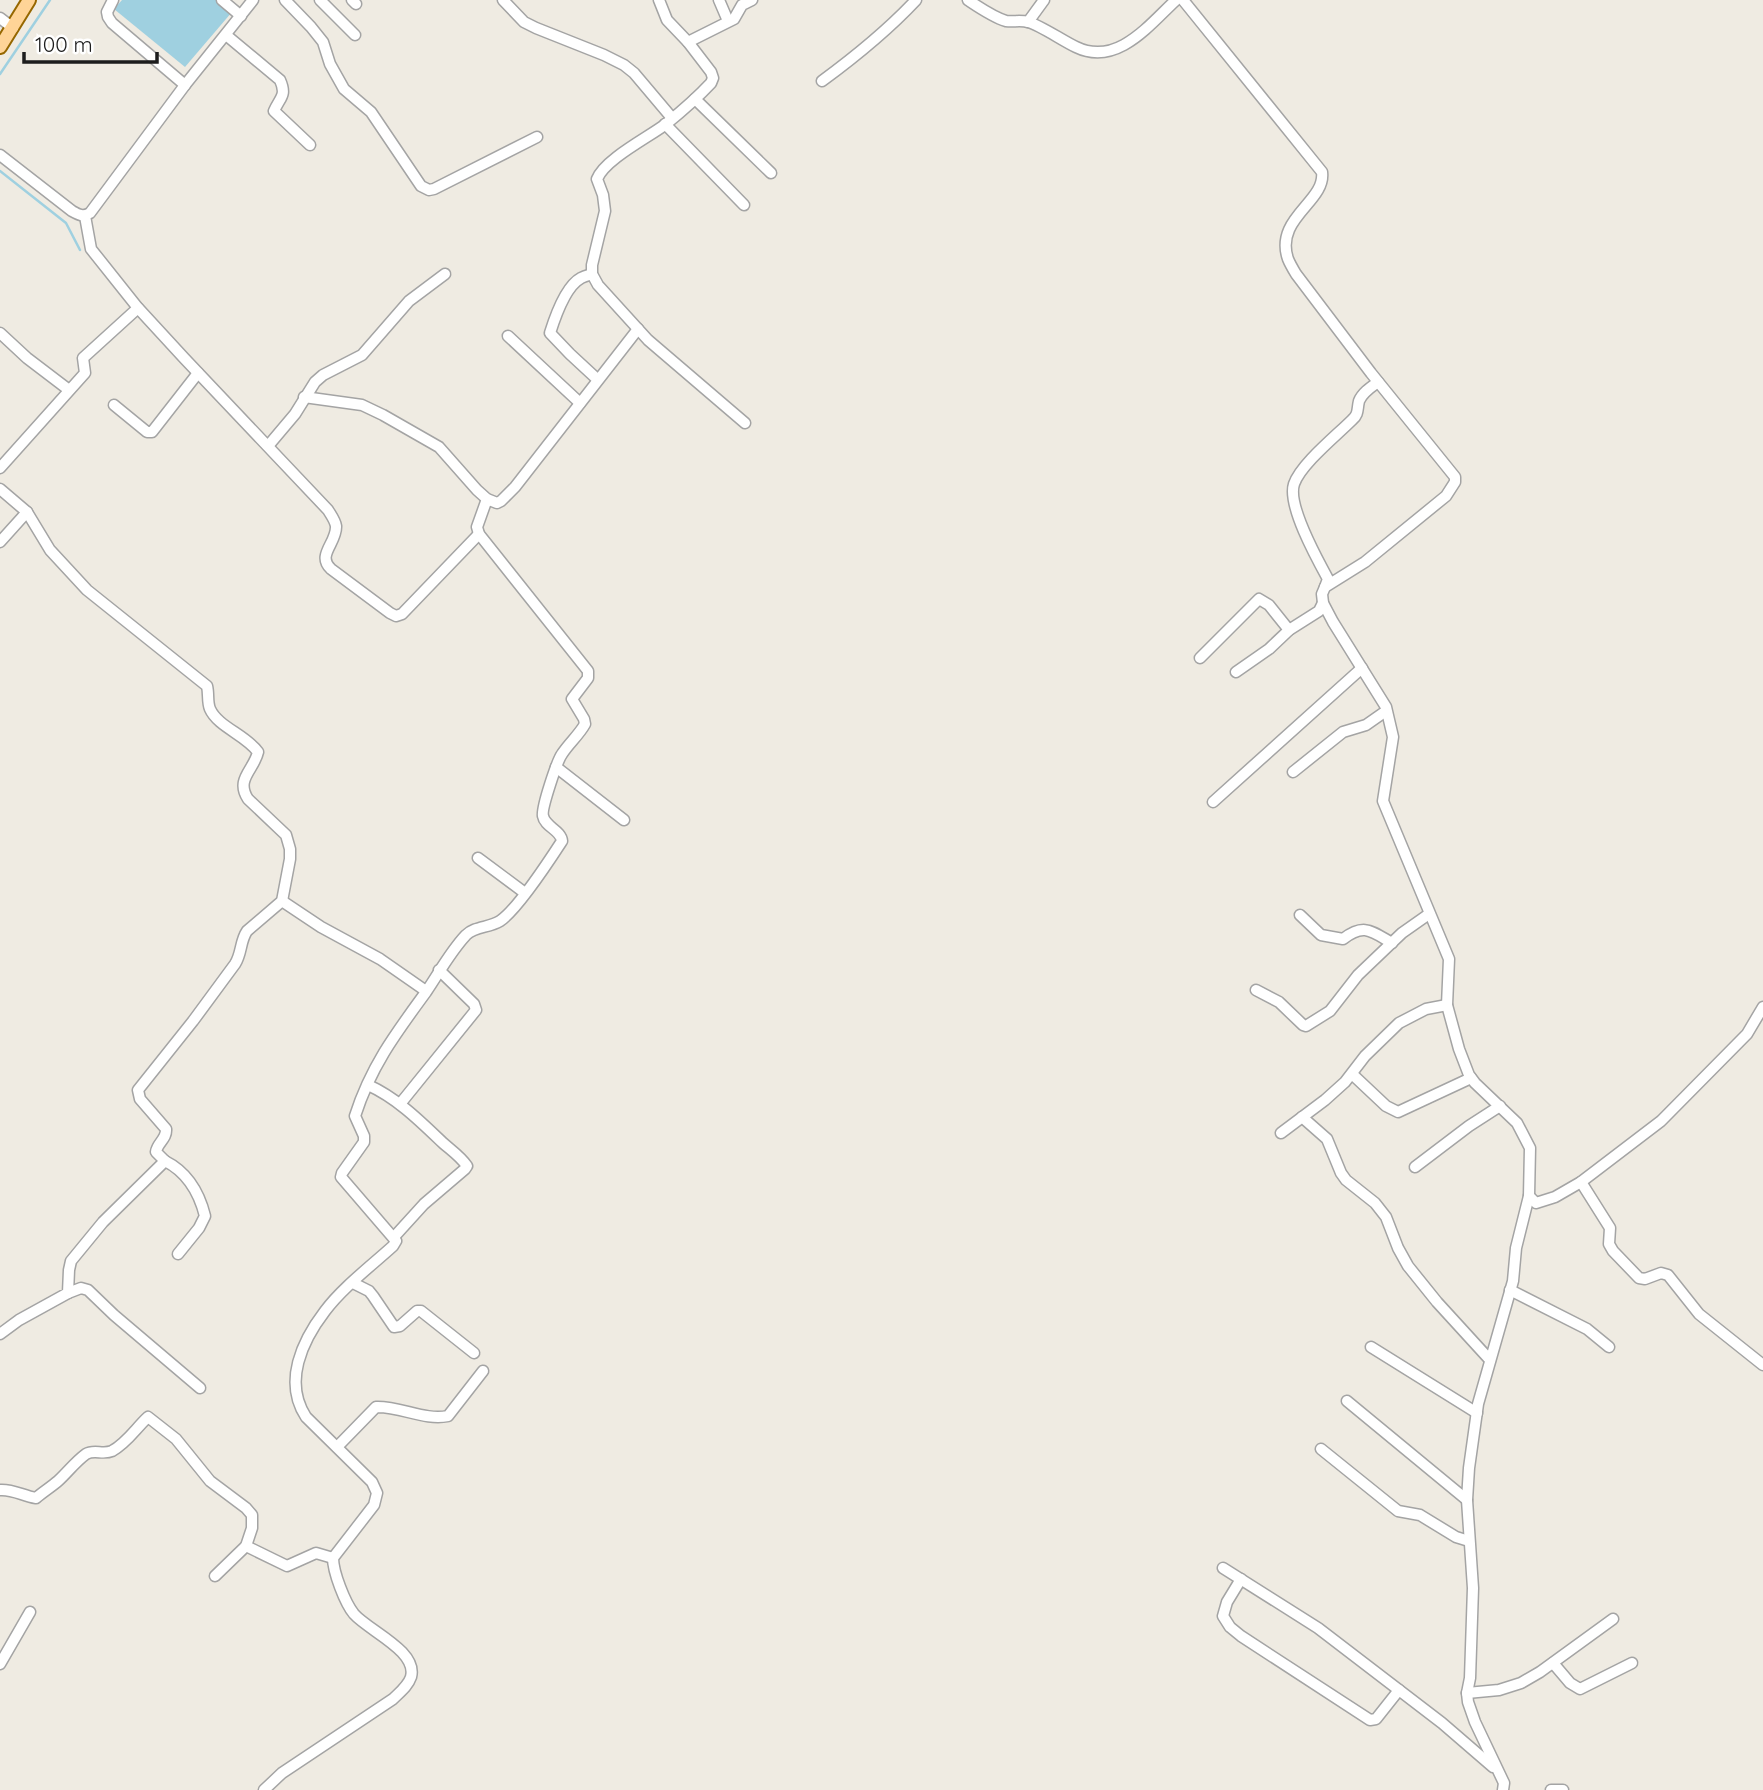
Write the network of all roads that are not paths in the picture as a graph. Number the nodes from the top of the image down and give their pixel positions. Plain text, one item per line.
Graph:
1 (29, 0) edge
2 (113, 0) edge
3 (222, 0) edge
4 (253, 0) edge
5 (285, 0) edge
6 (320, 0) edge
7 (503, 0) edge
8 (659, 0) edge
9 (719, 0) edge
10 (752, 0) edge
11 (916, 0) edge
12 (968, 0) edge
13 (1044, 0) edge
14 (1176, 0) edge
15 (1183, 0) edge
16 (241, 16) junction
17 (0, 18) edge
18 (728, 21) junction
19 (1028, 22) junction
20 (13, 28) junction
21 (226, 34) junction
22 (355, 35) dead end
23 (688, 42) junction
24 (0, 47) edge
25 (822, 81) dead end
26 (185, 85) junction
27 (695, 99) junction
28 (669, 121) junction
29 (537, 137) dead end
30 (310, 145) dead end
31 (0, 155) edge
32 (771, 173) dead end
33 (744, 205) dead end
34 (85, 216) junction
35 (445, 274) dead end
36 (592, 274) junction
37 (138, 308) junction
38 (638, 329) junction
39 (0, 333) edge
40 (508, 336) dead end
41 (198, 373) junction
42 (597, 379) junction
43 (1378, 382) junction
44 (69, 390) junction
45 (311, 397) junction
46 (580, 403) junction
47 (114, 405) dead end
48 (745, 423) dead end
49 (268, 446) junction
50 (0, 468) edge
51 (0, 489) edge
52 (487, 499) junction
53 (27, 512) junction
54 (478, 534) junction
55 (0, 542) edge
56 (1325, 587) junction
57 (1323, 603) junction
58 (1289, 630) junction
59 (1200, 658) dead end
60 (1362, 668) junction
61 (1236, 672) dead end
62 (1386, 711) junction
63 (556, 767) junction
64 (1293, 772) dead end
65 (1213, 802) dead end
66 (624, 820) dead end
67 (478, 858) dead end
68 (525, 893) junction
69 (282, 901) junction
70 (1429, 914) junction
71 (1300, 915) dead end
72 (1392, 943) junction
73 (439, 970) junction
74 (1256, 990) dead end
75 (426, 992) junction
76 (1447, 1004) junction
77 (1763, 1007) edge
78 (1352, 1073) junction
79 (1471, 1078) junction
80 (368, 1085) junction
81 (400, 1104) junction
82 (1500, 1107) junction
83 (1302, 1117) junction
84 (1281, 1133) dead end
85 (165, 1161) junction
86 (1415, 1167) dead end
87 (1581, 1182) junction
88 (1529, 1196) junction
89 (394, 1237) junction
90 (178, 1254) dead end
91 (353, 1283) junction
92 (1510, 1290) junction
93 (68, 1293) junction
94 (0, 1334) edge
95 (1371, 1347) dead end
96 (1609, 1347) dead end
97 (474, 1353) dead end
98 (1490, 1360) junction
99 (1763, 1365) edge
100 (483, 1371) dead end
101 (201, 1388) dead end
102 (1347, 1401) dead end
103 (1477, 1413) junction
104 (337, 1447) junction
105 (1321, 1448) dead end
106 (0, 1490) edge
107 (1467, 1500) junction
108 (1469, 1541) junction
109 (246, 1546) junction
110 (334, 1558) junction
111 (1223, 1567) dead end
112 (215, 1576) dead end
113 (1241, 1579) junction
114 (30, 1612) dead end
115 (1613, 1619) dead end
116 (1632, 1662) dead end
117 (1553, 1663) junction
118 (0, 1664) edge
119 (1399, 1690) junction
120 (1466, 1693) junction
121 (1496, 1769) junction
122 (264, 1790) edge
123 (1503, 1790) edge
124 (1551, 1790) edge
125 (1563, 1790) edge

1 - 20 main road
2 - 26 street
3 - 16 street
4 - 16 street
5 - 29 street
6 - 22 street
7 - 28 street
8 - 23 street
9 - 18 street
10 - 18 street
11 - 25 street
12 - 19 street
13 - 19 street
14 - 19 street
15 - 43 street
16 - 21 street
17 - 20 street
18 - 23 street
20 - 24 main road
21 - 26 street
21 - 30 street
23 - 27 street
26 - 34 street
27 - 28 street
27 - 32 street
28 - 33 street
28 - 36 street
31 - 34 street
34 - 37 street
35 - 45 street
36 - 38 street
36 - 42 street
37 - 41 street
37 - 44 street
38 - 42 street
38 - 48 street
39 - 44 street
40 - 46 street
41 - 47 street
41 - 49 street
42 - 46 street
43 - 56 street
43 - 56 street
44 - 50 street
45 - 49 street
45 - 52 street
46 - 52 street
49 - 54 street
51 - 53 street
52 - 54 street
53 - 55 street
53 - 69 street
54 - 63 street
56 - 57 street
57 - 58 street
57 - 60 street
58 - 59 street
58 - 61 street
60 - 62 street
60 - 65 street
62 - 64 street
62 - 70 street
63 - 66 street
63 - 68 street
67 - 68 street
68 - 73 street
69 - 75 street
69 - 85 street
70 - 72 street
70 - 76 street
71 - 72 street
72 - 74 street
73 - 75 street
73 - 81 street
75 - 80 street
76 - 78 street
76 - 79 street
77 - 87 street
78 - 79 street
78 - 83 street
79 - 82 street
80 - 81 street
80 - 89 street
81 - 89 street
82 - 86 street
82 - 88 street
83 - 84 street
83 - 98 street
85 - 90 street
85 - 93 street
87 - 88 street
87 - 99 street
88 - 92 street
89 - 91 street
91 - 97 street
91 - 104 street
92 - 96 street
92 - 98 street
93 - 94 street
93 - 101 street
95 - 103 street
98 - 103 street
100 - 104 street
102 - 107 street
103 - 107 street
104 - 110 street
105 - 108 street
106 - 109 street
107 - 108 street
108 - 120 street
109 - 110 street
109 - 112 street
110 - 122 street
111 - 113 street
113 - 119 street
113 - 119 street
114 - 118 street
115 - 117 street
116 - 117 street
117 - 120 street
119 - 121 street
120 - 121 street
121 - 123 street
124 - 125 street

